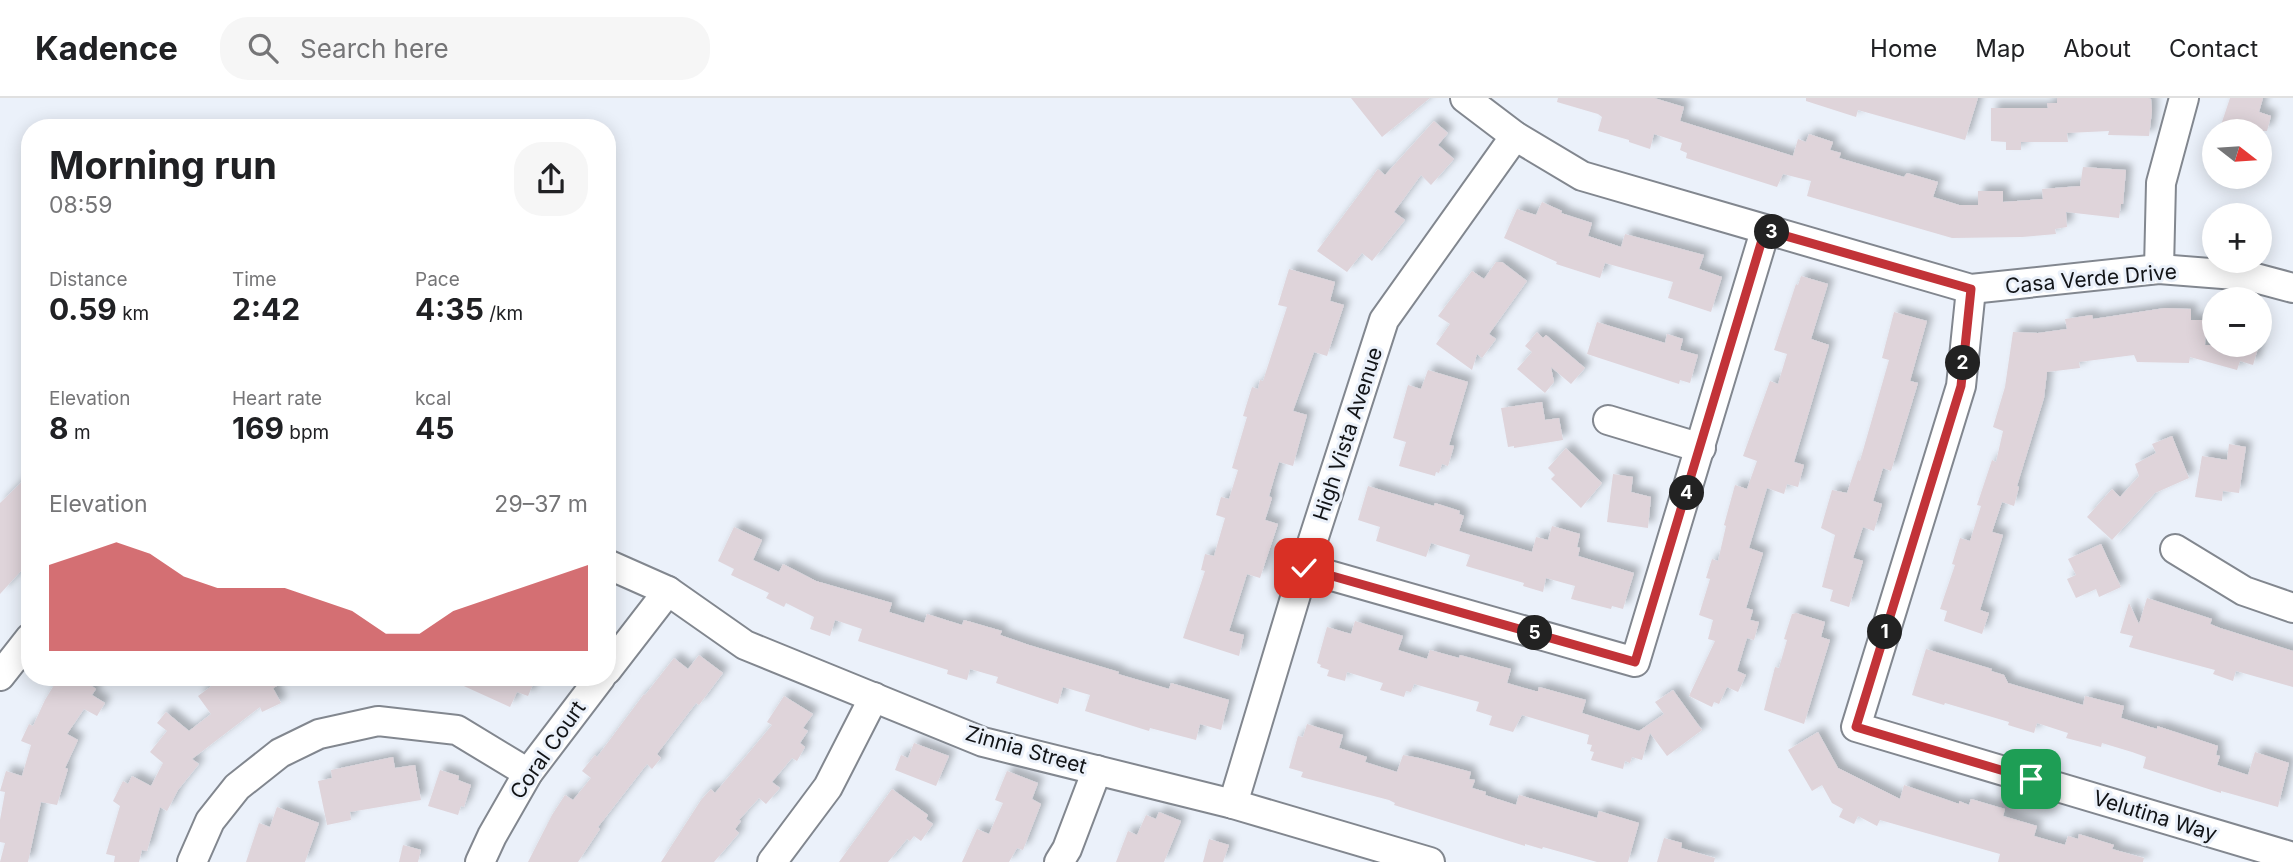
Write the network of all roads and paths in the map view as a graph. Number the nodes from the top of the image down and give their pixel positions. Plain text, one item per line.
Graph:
1 (1465, 98) edge
2 (2185, 98) edge
3 (1515, 136) junction
4 (1765, 230) junction
5 (2158, 269) junction
6 (2293, 288) edge
7 (1971, 289) junction
8 (1608, 420) dead end
9 (1700, 447) junction
10 (2175, 549) dead end
11 (616, 568) edge
12 (1304, 568) junction
13 (668, 591) junction
14 (2293, 608) edge
15 (21, 649) edge
16 (616, 658) edge
17 (0, 676) edge
18 (594, 686) edge
19 (874, 697) junction
20 (1097, 770) junction
21 (528, 773) junction
22 (1233, 804) junction
23 (2293, 857) edge
24 (191, 862) edge
25 (480, 862) edge
26 (772, 862) edge
27 (1059, 862) edge
28 (1430, 862) edge

1 - 3 street, Casa Verde Drive
2 - 5 street
3 - 4 street, Casa Verde Drive
3 - 12 street, High Vista Avenue
4 - 7 street, Casa Verde Drive
4 - 9 street
5 - 6 street, Casa Verde Drive
5 - 7 street, Casa Verde Drive
7 - 23 street, Velutina Way
8 - 9 street
9 - 12 street
10 - 14 street
11 - 13 street, Zinnia Street
12 - 22 street, High Vista Avenue
13 - 16 street
13 - 19 street, Zinnia Street
15 - 17 street
18 - 21 street, Coral Court
19 - 20 street, Zinnia Street
19 - 26 street
20 - 22 street, Zinnia Street
20 - 27 street
21 - 24 street
21 - 25 street, Coral Court
22 - 28 street, Zinnia Street

